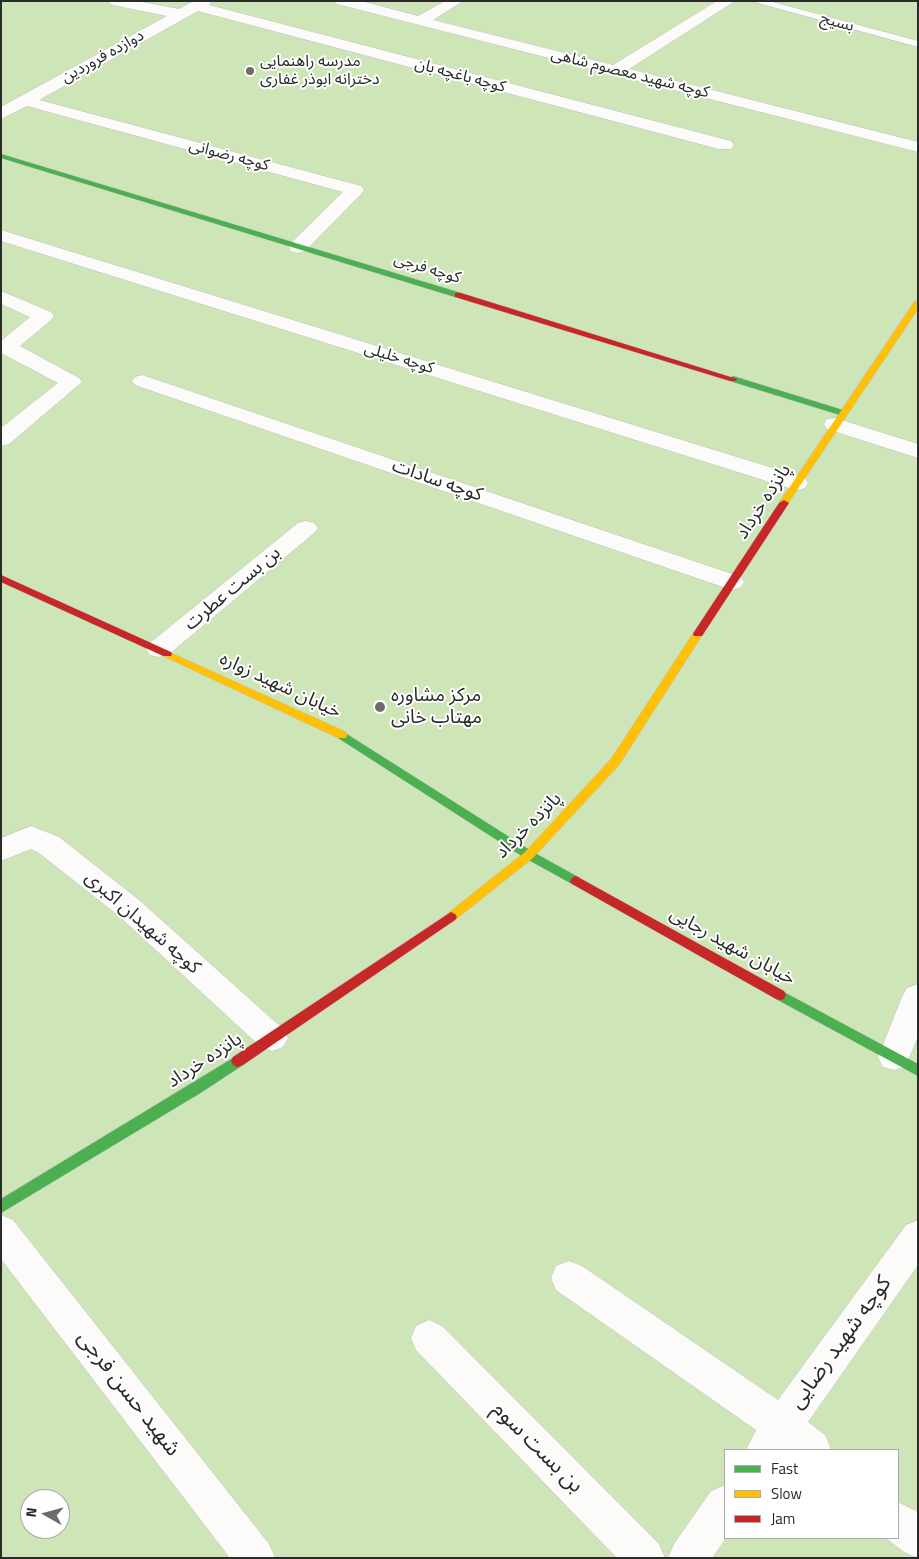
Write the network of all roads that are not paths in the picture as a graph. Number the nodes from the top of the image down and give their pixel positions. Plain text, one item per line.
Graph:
1 (113, 1) edge
2 (342, 1) edge
3 (456, 1) edge
4 (728, 1) edge
5 (756, 1) edge
6 (200, 4) edge
7 (180, 14) junction
8 (420, 21) junction
9 (918, 44) edge
10 (616, 70) junction
11 (25, 101) junction
12 (1, 114) edge
13 (725, 145) dead end
14 (918, 147) edge
15 (1, 156) edge
16 (1, 235) edge
17 (298, 246) junction
18 (1, 297) edge
19 (918, 303) edge
20 (142, 381) dead end
21 (839, 419) junction
22 (1, 439) edge
23 (918, 451) edge
24 (797, 483) junction
25 (306, 528) dead end
26 (1, 578) edge
27 (732, 582) junction
28 (159, 649) junction
29 (1, 850) edge
30 (529, 855) junction
31 (918, 997) edge
32 (272, 1038) junction
33 (906, 1064) edge
34 (1, 1207) edge
35 (1, 1231) edge
36 (918, 1236) edge
37 (569, 1278) dead end
38 (429, 1338) dead end
39 (773, 1438) edge
40 (809, 1449) edge
41 (724, 1506) edge
42 (899, 1523) edge
43 (918, 1538) edge
44 (255, 1558) edge
45 (645, 1558) edge
46 (688, 1558) edge

1 - 7 street
2 - 8 street, کوچه شهید معصوم شاهی
3 - 8 street
4 - 10 street
5 - 9 lane, بسیج
6 - 7 street, دوازده فروردین
6 - 13 street, کوچه باغچه بان
7 - 11 street, دوازده فروردین
8 - 10 street, کوچه شهید معصوم شاهی
10 - 14 street, کوچه شهید معصوم شاهی
11 - 12 street, دوازده فروردین
11 - 17 street, کوچه رضوانی
15 - 17 street, کوچه فرجی
16 - 24 street, کوچه خلیلی
17 - 21 street, کوچه فرجی
18 - 22 street
19 - 21 street, پانزده خرداد
20 - 27 street, کوچه سادات
21 - 23 street
21 - 24 street, پانزده خرداد
24 - 27 street, پانزده خرداد
25 - 28 street, بن بست عطرت
26 - 28 street, خیابان شهید زواره
27 - 30 street, پانزده خرداد
28 - 30 street, خیابان شهید زواره
29 - 32 street, کوچه شهیدان اکبری
30 - 32 street, پانزده خرداد
30 - 33 street, خیابان شهید رجایی
31 - 33 street
32 - 34 street, پانزده خرداد
35 - 44 street, شهید حسن فرجی
36 - 39 street, کوچه شهید رضایی
37 - 39 street
38 - 45 street, بن بست سوم
39 - 40 street
41 - 46 street
42 - 43 street

